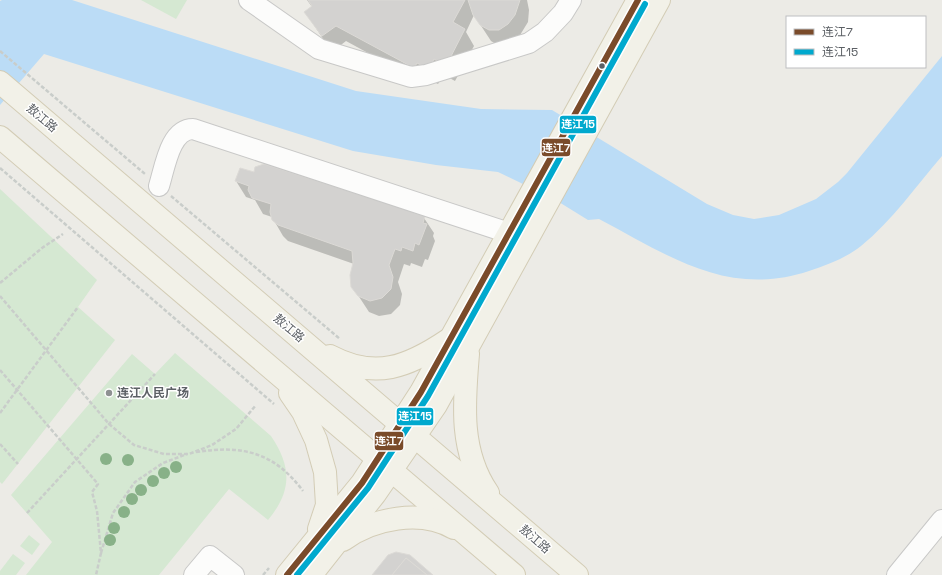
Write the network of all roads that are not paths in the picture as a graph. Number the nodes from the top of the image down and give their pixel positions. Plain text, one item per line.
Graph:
1 (249, 0) edge
2 (571, 0) edge
3 (638, 0) edge
4 (659, 0) edge
5 (0, 82) edge
6 (580, 123) junction
7 (0, 137) edge
8 (159, 186) road end
9 (540, 196) junction
10 (509, 233) junction
11 (293, 331) junction
12 (460, 341) junction
13 (263, 361) junction
14 (408, 430) junction
15 (385, 464) junction
16 (499, 508) junction
17 (942, 520) edge
18 (470, 537) junction
19 (322, 545) junction
20 (194, 575) edge
21 (234, 575) edge
22 (288, 575) edge
23 (310, 575) edge
24 (514, 575) edge
25 (577, 575) edge
26 (897, 575) edge

1 - 2 street
3 - 6 main road
4 - 6 main road
5 - 11 main road, 敖江路
6 - 9 main road
7 - 13 main road
8 - 10 street
9 - 10 main road
9 - 12 main road
10 - 12 main road
11 - 12 main road
11 - 14 main road, 敖江路
12 - 14 main road
12 - 16 main road
13 - 15 main road
13 - 19 main road
14 - 15 main road
14 - 16 main road, 敖江路
15 - 18 main road
15 - 19 main road
16 - 25 main road, 敖江路
17 - 26 street
18 - 19 main road
18 - 24 main road
19 - 22 main road
19 - 23 main road
20 - 21 street

